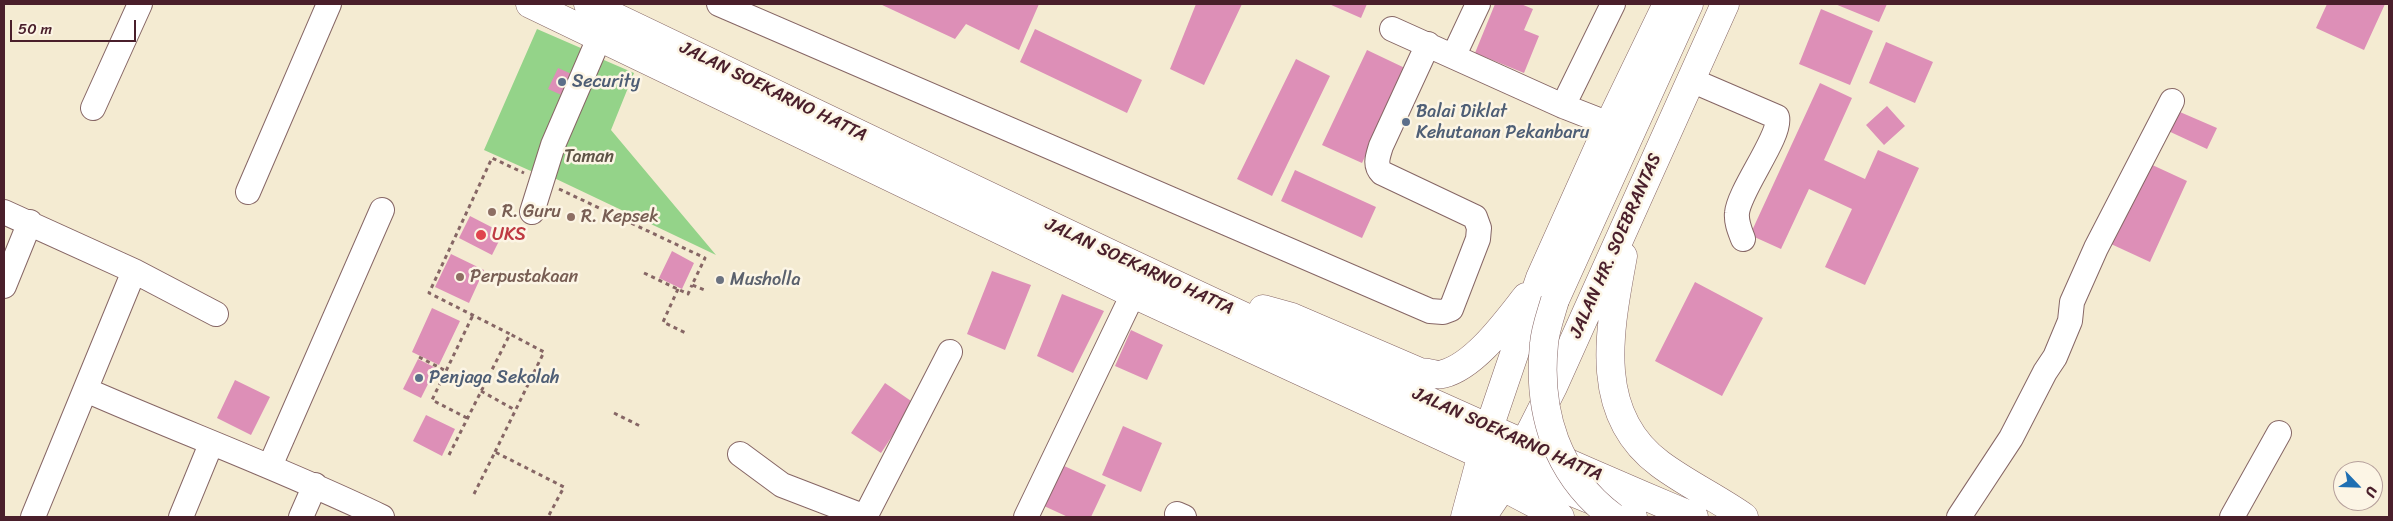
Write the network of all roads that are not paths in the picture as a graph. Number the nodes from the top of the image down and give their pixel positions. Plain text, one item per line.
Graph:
1 (140, 4) edge
2 (329, 4) edge
3 (530, 4) edge
4 (588, 4) edge
5 (719, 4) edge
6 (1478, 4) edge
7 (1612, 4) edge
8 (1667, 4) edge
9 (1689, 4) edge
10 (1725, 4) edge
11 (1392, 29) dead end
12 (600, 36) junction
13 (1428, 44) junction
14 (1454, 55) junction
15 (709, 75) junction
16 (1691, 80) junction
17 (2172, 101) dead end
18 (1563, 106) junction
19 (93, 108) dead end
20 (1608, 124) junction
21 (248, 192) dead end
22 (382, 210) dead end
23 (1632, 210) junction
24 (4, 212) edge
25 (532, 212) dead end
26 (30, 222) junction
27 (1743, 239) dead end
28 (134, 271) junction
29 (4, 286) edge
30 (1547, 289) junction
31 (1133, 294) junction
32 (1201, 297) junction
33 (216, 314) dead end
34 (950, 352) dead end
35 (86, 390) junction
36 (1489, 428) junction
37 (2279, 433) dead end
38 (211, 444) junction
39 (740, 454) dead end
40 (1480, 464) junction
41 (270, 466) junction
42 (1514, 466) junction
43 (315, 485) junction
44 (33, 517) edge
45 (181, 517) edge
46 (302, 517) edge
47 (382, 517) edge
48 (865, 517) edge
49 (1026, 517) edge
50 (1465, 517) edge
51 (1482, 517) edge
52 (1560, 517) edge
53 (1613, 517) edge
54 (1633, 517) edge
55 (1694, 517) edge
56 (1744, 517) edge
57 (1959, 517) edge
58 (2232, 517) edge

1 - 19 street
2 - 21 street
3 - 12 main road, JALAN SOEKARNO HATTA
4 - 15 main road, JALAN SOEKARNO HATTA
5 - 13 street
6 - 14 street
7 - 18 street
8 - 20 main road
9 - 30 main road
10 - 16 main road, JALAN HR. SOEBRANTAS
11 - 13 street
12 - 15 main road, JALAN SOEKARNO HATTA
12 - 25 street
13 - 14 street
14 - 18 street
15 - 31 main road, JALAN SOEKARNO HATTA
15 - 32 main road, JALAN SOEKARNO HATTA
16 - 23 main road, JALAN HR. SOEBRANTAS
16 - 27 street
17 - 57 street
18 - 20 street
20 - 30 main road
22 - 41 street
23 - 42 main road, JALAN HR. SOEBRANTAS
23 - 56 main road
24 - 26 street
26 - 28 street
26 - 29 street
28 - 33 street
28 - 35 street
30 - 32 main road
30 - 36 main road
30 - 53 main road, bridge
31 - 40 main road, JALAN SOEKARNO HATTA
31 - 49 street
32 - 36 main road, JALAN SOEKARNO HATTA
34 - 48 street
35 - 38 street
35 - 44 street
36 - 40 main road
36 - 42 main road, JALAN SOEKARNO HATTA
37 - 58 street
38 - 41 street
38 - 45 street
39 - 48 street
40 - 42 main road, JALAN SOEKARNO HATTA
40 - 50 main road
41 - 43 street
42 - 51 main road, JALAN HR. SOEBRANTAS
42 - 52 main road
42 - 54 main road, JALAN SOEKARNO HATTA
42 - 55 main road, JALAN SOEKARNO HATTA
43 - 46 street
43 - 47 street

